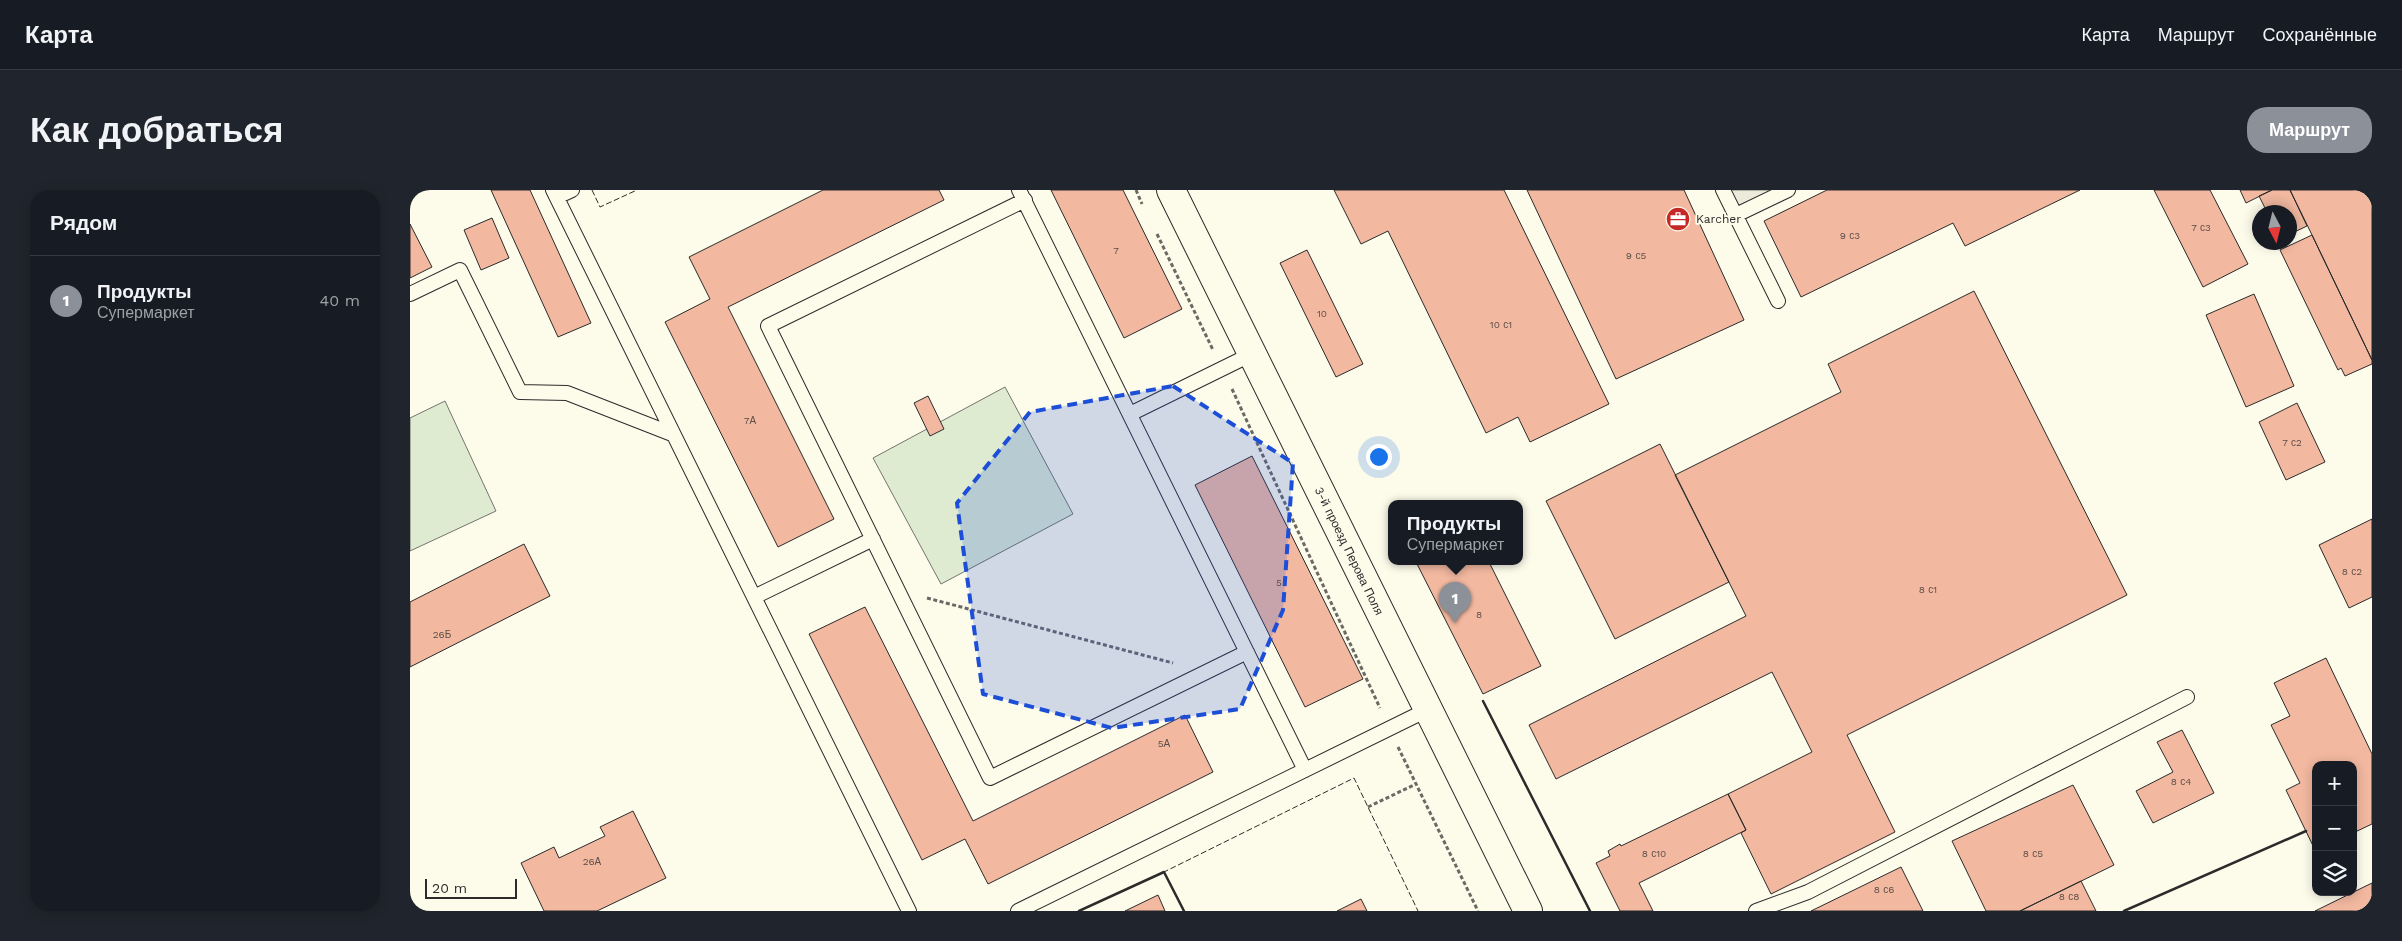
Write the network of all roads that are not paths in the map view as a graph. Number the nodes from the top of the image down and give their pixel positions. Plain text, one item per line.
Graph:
1 (572, 190) edge
2 (1171, 190) edge
3 (1723, 190) edge
4 (1788, 190) edge
5 (555, 193) edge
6 (1022, 195) edge
7 (1736, 216) junction
8 (410, 294) edge
9 (1778, 301) dead end
10 (1252, 354) junction
11 (1130, 414) junction
12 (672, 434) junction
13 (872, 540) junction
14 (754, 598) junction
15 (1247, 652) junction
16 (2187, 697) dead end
17 (1427, 710) junction
18 (1305, 770) junction
19 (908, 911) edge
20 (1018, 911) edge
21 (1528, 911) edge
22 (1756, 911) edge

1 - 5 lane
2 - 10 street, 3-й проезд Перова Поля
3 - 7 lane
4 - 7 lane
5 - 12 lane
6 - 11 lane
6 - 13 lane
7 - 9 lane
8 - 12 lane
10 - 11 lane
10 - 17 street, 3-й проезд Перова Поля
11 - 15 lane
12 - 14 lane
13 - 14 lane
13 - 15 lane
14 - 19 lane
15 - 18 lane
16 - 22 lane
17 - 18 lane
17 - 21 street, 3-й проезд Перова Поля
18 - 20 lane

